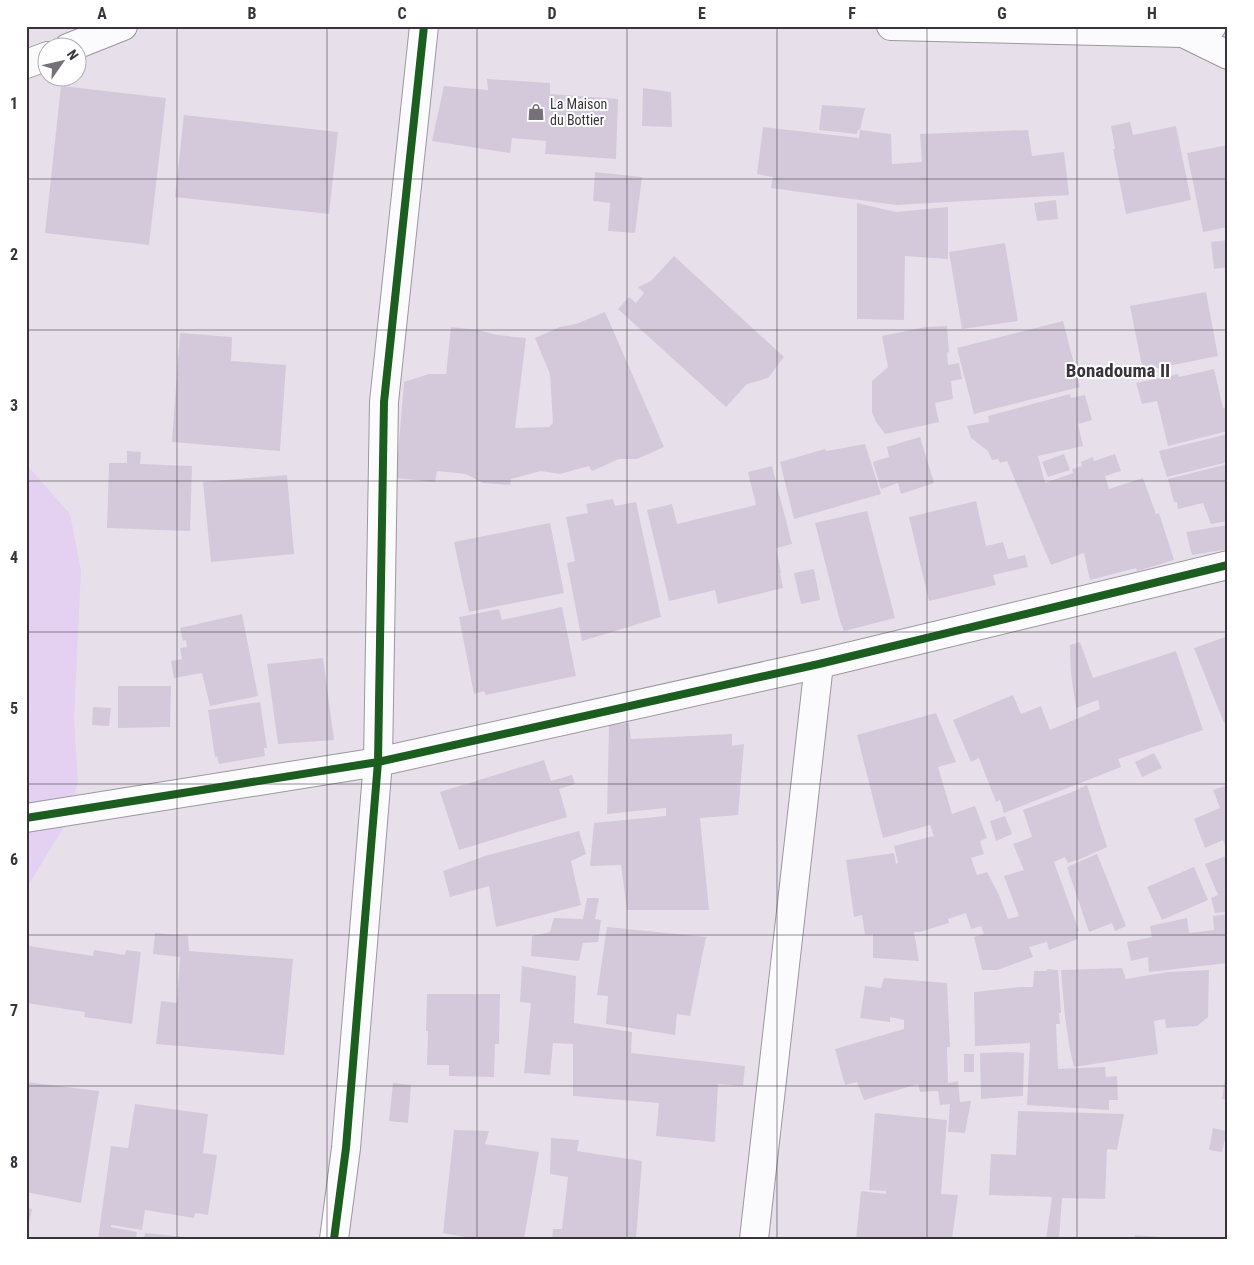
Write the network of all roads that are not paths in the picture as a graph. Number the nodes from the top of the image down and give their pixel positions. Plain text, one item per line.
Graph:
1 (123, 26) edge
2 (424, 26) edge
3 (891, 26) edge
4 (1212, 26) edge
5 (1183, 33) junction
6 (88, 40) edge
7 (1228, 55) edge
8 (38, 60) edge
9 (26, 64) edge
10 (1228, 566) edge
11 (819, 664) junction
12 (378, 762) junction
13 (26, 818) edge
14 (334, 1239) edge
15 (754, 1239) edge

1 - 6 street
2 - 12 street
3 - 5 street
4 - 5 street
5 - 7 street
8 - 9 street
10 - 11 street
11 - 12 street
11 - 15 street
12 - 13 street
12 - 14 street

